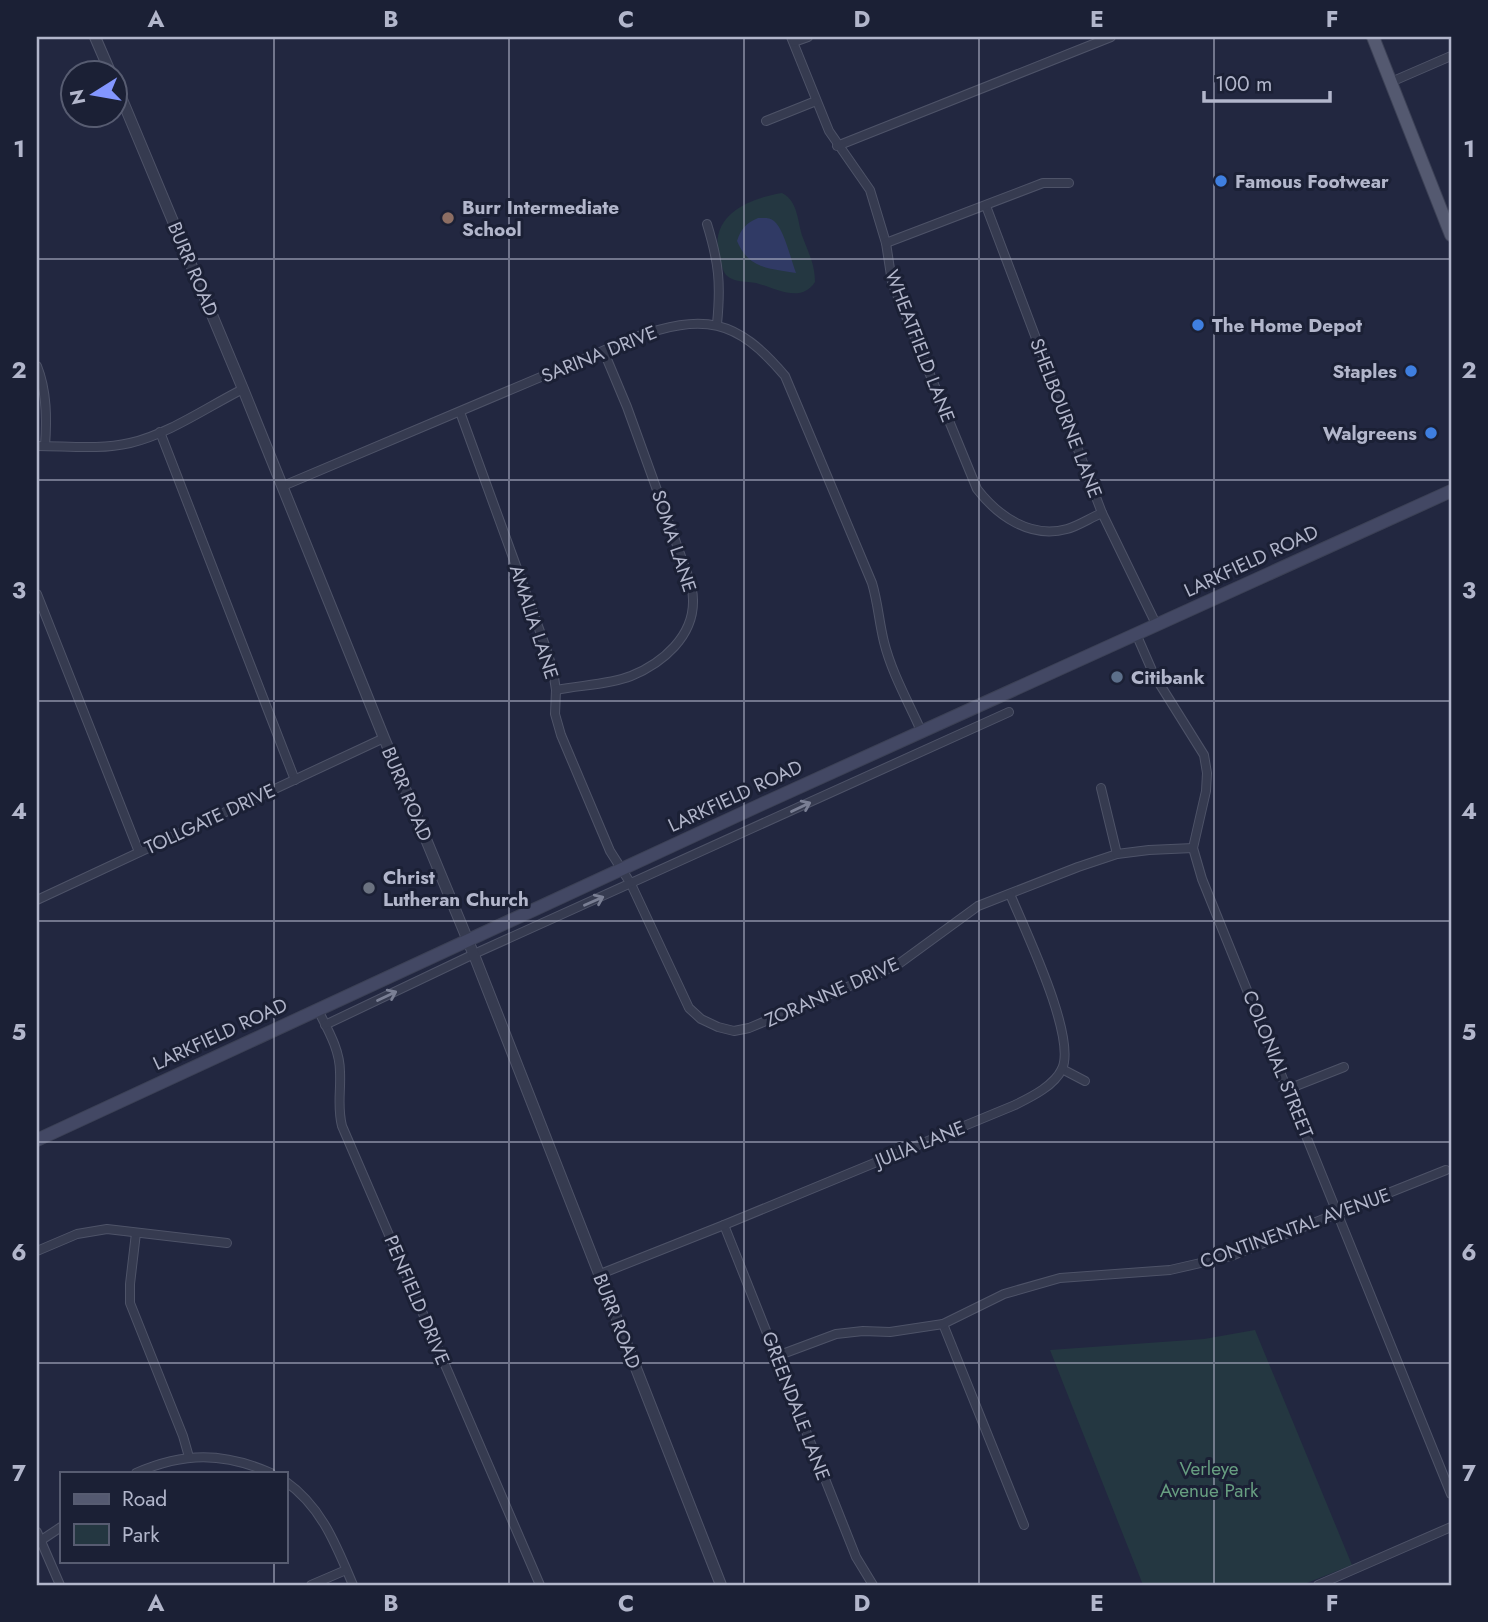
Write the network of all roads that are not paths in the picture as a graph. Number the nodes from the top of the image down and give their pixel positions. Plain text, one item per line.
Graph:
1 (95, 37) edge
2 (808, 37) edge
3 (1111, 37) edge
4 (1373, 37) edge
5 (792, 40) edge
6 (1451, 56) edge
7 (105, 60) edge
8 (1391, 82) junction
9 (816, 101) junction
10 (130, 118) edge
11 (766, 121) dead end
12 (837, 146) junction
13 (1069, 183) dead end
14 (986, 205) junction
15 (706, 224) dead end
16 (1451, 235) edge
17 (886, 243) junction
18 (717, 324) junction
19 (604, 352) junction
20 (37, 366) edge
21 (243, 388) junction
22 (460, 412) junction
23 (160, 432) junction
24 (41, 446) edge
25 (283, 486) junction
26 (1451, 491) edge
27 (1102, 513) junction
28 (37, 594) edge
29 (39, 605) edge
30 (1157, 626) junction
31 (1137, 636) junction
32 (556, 690) junction
33 (1009, 712) dead end
34 (922, 733) junction
35 (384, 738) junction
36 (295, 780) junction
37 (1101, 788) dead end
38 (1193, 848) junction
39 (139, 852) junction
40 (1116, 854) junction
41 (622, 870) junction
42 (631, 884) junction
43 (1010, 894) junction
44 (37, 900) edge
45 (468, 941) junction
46 (474, 954) junction
47 (318, 1010) junction
48 (325, 1025) junction
49 (1344, 1066) dead end
50 (1062, 1069) junction
51 (1085, 1080) dead end
52 (1288, 1089) junction
53 (37, 1140) edge
54 (1446, 1170) dead end
55 (1338, 1213) junction
56 (724, 1225) junction
57 (136, 1233) junction
58 (227, 1243) dead end
59 (37, 1251) edge
60 (598, 1275) junction
61 (943, 1324) junction
62 (777, 1356) junction
63 (189, 1457) junction
64 (139, 1472) edge
65 (268, 1472) edge
66 (287, 1482) edge
67 (1451, 1494) edge
68 (1024, 1524) dead end
69 (1451, 1527) edge
70 (60, 1528) edge
71 (37, 1532) edge
72 (39, 1542) edge
73 (346, 1570) junction
74 (60, 1585) edge
75 (311, 1585) edge
76 (353, 1585) edge
77 (540, 1585) edge
78 (720, 1585) edge
79 (873, 1585) edge
80 (1318, 1585) edge

1 - 7 street
2 - 5 street
3 - 12 street
4 - 8 main road
5 - 9 street, WHEATFIELD LANE
6 - 8 street
8 - 16 main road
9 - 11 street
9 - 12 street, WHEATFIELD LANE
10 - 21 street, BURR ROAD
12 - 17 street, WHEATFIELD LANE
13 - 14 street
14 - 17 street
14 - 27 street, SHELBOURNE LANE
15 - 18 street
17 - 27 street, WHEATFIELD LANE
18 - 19 street, SARINA DRIVE
18 - 34 street, SARINA DRIVE
19 - 22 street, SARINA DRIVE
19 - 32 street, SOMA LANE
20 - 24 street
21 - 23 street
21 - 25 street, BURR ROAD
22 - 25 street, SARINA DRIVE
22 - 32 street, AMALIA LANE
23 - 24 street
23 - 36 street
25 - 35 street, BURR ROAD
26 - 30 main road, LARKFIELD ROAD
27 - 30 street, SHELBOURNE LANE
28 - 29 street
29 - 39 street
30 - 31 main road, LARKFIELD ROAD
31 - 34 main road, LARKFIELD ROAD
31 - 38 street, COLONIAL STREET
32 - 41 street, AMALIA LANE
42 -> 33 street, LARKFIELD ROAD
34 - 41 main road, LARKFIELD ROAD
35 - 36 street, TOLLGATE DRIVE
35 - 45 street, BURR ROAD
36 - 39 street, TOLLGATE DRIVE
37 - 40 street
38 - 40 street, ZORANNE DRIVE
38 - 52 street, COLONIAL STREET
39 - 44 street, TOLLGATE DRIVE
40 - 43 street, ZORANNE DRIVE
41 - 42 street, ZORANNE DRIVE
41 - 45 main road, LARKFIELD ROAD
42 - 43 street, ZORANNE DRIVE
46 -> 42 street, LARKFIELD ROAD
43 - 50 street
45 - 46 street, BURR ROAD
45 - 47 main road, LARKFIELD ROAD
48 -> 46 street, LARKFIELD ROAD
46 - 60 street, BURR ROAD
47 - 48 street, PENFIELD DRIVE
47 - 53 main road, LARKFIELD ROAD
48 - 77 street, PENFIELD DRIVE
49 - 52 street
50 - 51 street
50 - 56 street, JULIA LANE
52 - 55 street, COLONIAL STREET
54 - 55 street, CONTINENTAL AVENUE
55 - 61 street, CONTINENTAL AVENUE
55 - 67 street, COLONIAL STREET
56 - 60 street, JULIA LANE
56 - 62 street, GREENDALE LANE
57 - 58 street
57 - 59 street
57 - 63 street
60 - 78 street, BURR ROAD
61 - 62 street, CONTINENTAL AVENUE
61 - 68 street
62 - 79 street, GREENDALE LANE
63 - 64 street
63 - 65 street
66 - 73 street
69 - 80 street
70 - 72 street
71 - 72 street
72 - 74 street
73 - 75 street
73 - 76 street

